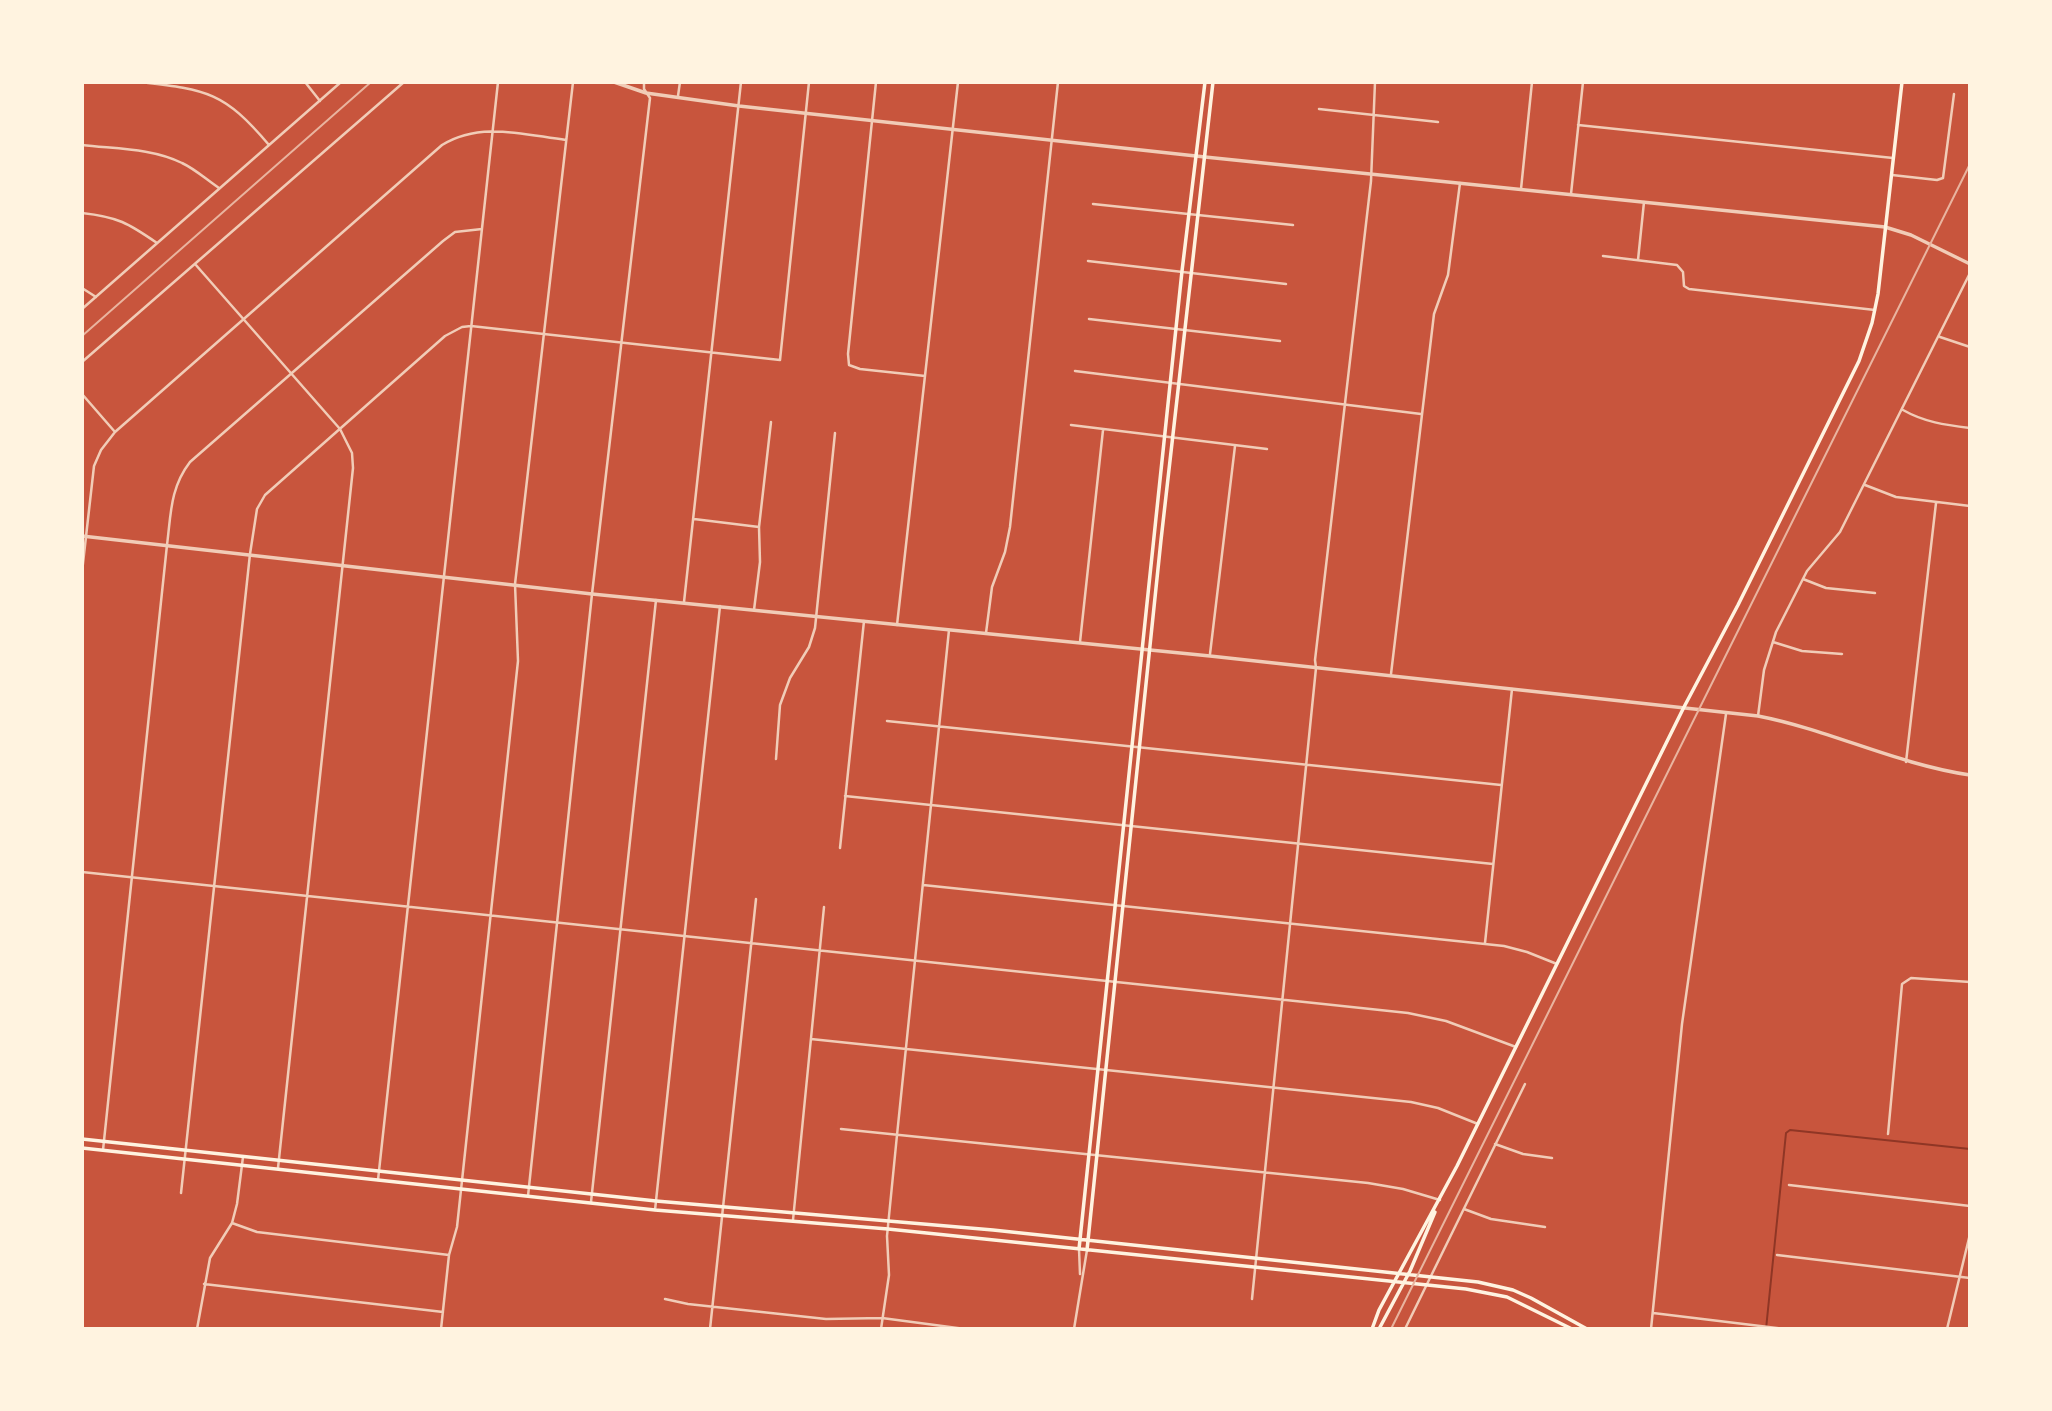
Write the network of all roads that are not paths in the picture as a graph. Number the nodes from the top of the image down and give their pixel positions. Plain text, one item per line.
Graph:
1 (141, 82) edge
2 (305, 82) edge
3 (341, 82) edge
4 (404, 82) edge
5 (498, 82) edge
6 (573, 82) edge
7 (614, 82) edge
8 (644, 82) edge
9 (680, 82) edge
10 (741, 82) edge
11 (809, 82) edge
12 (876, 82) edge
13 (958, 82) edge
14 (1058, 82) edge
15 (1205, 82) edge
16 (1213, 82) edge
17 (1375, 82) edge
18 (1532, 82) edge
19 (1583, 82) edge
20 (1902, 82) edge
21 (646, 93) junction
22 (1204, 93) junction
23 (1212, 93) junction
24 (1954, 94) dead end
25 (678, 99) junction
26 (320, 101) junction
27 (739, 106) junction
28 (1319, 108) dead end
29 (806, 114) junction
30 (1374, 115) junction
31 (872, 121) junction
32 (1438, 122) dead end
33 (1578, 125) junction
34 (952, 129) junction
35 (493, 131) junction
36 (566, 140) junction
37 (1051, 141) junction
38 (82, 145) edge
39 (269, 145) junction
40 (1195, 156) junction
41 (1205, 157) junction
42 (1893, 158) junction
43 (1372, 174) junction
44 (1892, 175) junction
45 (1460, 183) junction
46 (219, 188) junction
47 (1521, 189) junction
48 (1571, 195) junction
49 (1644, 202) junction
50 (1093, 204) dead end
51 (82, 213) edge
52 (1188, 213) junction
53 (1197, 214) junction
54 (1293, 225) dead end
55 (1885, 227) junction
56 (481, 229) junction
57 (157, 243) junction
58 (1603, 256) dead end
59 (1638, 260) junction
60 (1088, 261) dead end
61 (195, 264) junction
62 (1970, 264) edge
63 (1182, 271) junction
64 (1191, 272) junction
65 (1970, 273) edge
66 (1286, 284) dead end
67 (82, 288) edge
68 (96, 297) junction
69 (82, 309) edge
70 (1875, 310) junction
71 (243, 318) junction
72 (1089, 319) dead end
73 (471, 326) junction
74 (1175, 329) junction
75 (1185, 330) junction
76 (544, 333) junction
77 (1939, 336) junction
78 (1280, 341) dead end
79 (621, 342) junction
80 (1970, 347) edge
81 (712, 352) junction
82 (82, 362) edge
83 (1075, 371) dead end
84 (292, 374) junction
85 (925, 376) junction
86 (1170, 382) junction
87 (1179, 383) junction
88 (82, 394) edge
89 (1345, 405) junction
90 (1902, 410) junction
91 (1422, 414) junction
92 (771, 422) dead end
93 (1071, 425) dead end
94 (1970, 428) edge
95 (340, 429) junction
96 (1103, 430) junction
97 (115, 432) junction
98 (835, 433) dead end
99 (1165, 436) junction
100 (1174, 437) junction
101 (1236, 446) junction
102 (1267, 449) dead end
103 (1865, 485) junction
104 (1936, 503) junction
105 (1970, 506) edge
106 (694, 519) junction
107 (760, 527) junction
108 (84, 536) edge
109 (167, 545) junction
110 (250, 554) junction
111 (342, 565) junction
112 (82, 572) edge
113 (443, 577) junction
114 (1802, 579) junction
115 (515, 584) junction
116 (1875, 593) dead end
117 (592, 594) junction
118 (656, 600) junction
119 (684, 602) junction
120 (720, 606) junction
121 (754, 610) junction
122 (815, 617) junction
123 (864, 621) junction
124 (897, 625) junction
125 (949, 631) junction
126 (986, 634) junction
127 (1772, 642) junction
128 (1079, 643) junction
129 (1143, 651) junction
130 (1151, 652) junction
131 (1842, 654) dead end
132 (1210, 656) junction
133 (1316, 668) junction
134 (1391, 676) junction
135 (1512, 689) junction
136 (1684, 707) junction
137 (1727, 713) junction
138 (1758, 716) junction
139 (887, 721) dead end
140 (939, 727) junction
141 (1133, 747) junction
142 (1140, 747) junction
143 (776, 759) dead end
144 (1906, 762) junction
145 (1306, 765) junction
146 (1970, 775) edge
147 (1501, 785) junction
148 (845, 796) junction
149 (930, 806) junction
150 (1125, 825) junction
151 (1132, 826) junction
152 (1299, 844) junction
153 (840, 848) dead end
154 (1493, 864) junction
155 (82, 872) edge
156 (131, 878) junction
157 (922, 885) junction
158 (214, 887) junction
159 (306, 896) junction
160 (757, 899) dead end
161 (1116, 905) junction
162 (824, 906) dead end
163 (1124, 906) junction
164 (408, 907) junction
165 (491, 916) junction
166 (556, 923) junction
167 (1290, 923) junction
168 (620, 930) junction
169 (684, 937) junction
170 (1485, 943) junction
171 (752, 945) junction
172 (819, 951) junction
173 (914, 961) junction
174 (1557, 964) junction
175 (1108, 982) junction
176 (1116, 982) junction
177 (1970, 982) edge
178 (1282, 1001) junction
179 (811, 1039) junction
180 (1516, 1047) junction
181 (905, 1049) junction
182 (1099, 1068) junction
183 (1107, 1069) junction
184 (1525, 1084) dead end
185 (1274, 1087) junction
186 (1478, 1124) junction
187 (841, 1129) dead end
188 (897, 1135) junction
189 (1888, 1135) dead end
190 (82, 1139) edge
191 (104, 1141) junction
192 (1495, 1144) junction
193 (82, 1147) edge
194 (103, 1150) junction
195 (186, 1151) junction
196 (1088, 1155) junction
197 (1098, 1156) junction
198 (243, 1157) junction
199 (1552, 1158) dead end
200 (185, 1159) junction
201 (279, 1161) junction
202 (242, 1166) junction
203 (277, 1169) junction
204 (379, 1172) junction
205 (1265, 1173) junction
206 (378, 1180) junction
207 (461, 1181) junction
208 (1789, 1185) dead end
209 (528, 1188) junction
210 (460, 1189) junction
211 (181, 1194) dead end
212 (591, 1194) junction
213 (528, 1196) junction
214 (1440, 1200) junction
215 (656, 1201) junction
216 (590, 1203) junction
217 (725, 1206) junction
218 (1970, 1206) edge
219 (1463, 1209) junction
220 (655, 1210) junction
221 (794, 1211) junction
222 (724, 1215) junction
223 (793, 1220) junction
224 (889, 1220) junction
225 (232, 1223) junction
226 (1545, 1227) dead end
227 (888, 1228) junction
228 (993, 1230) junction
229 (1970, 1234) edge
230 (991, 1239) junction
231 (1080, 1240) junction
232 (1088, 1241) junction
233 (1079, 1249) junction
234 (1087, 1250) junction
235 (1169, 1250) junction
236 (449, 1255) junction
237 (1777, 1255) dead end
238 (1168, 1258) junction
239 (1256, 1259) junction
240 (1314, 1265) junction
241 (1255, 1268) junction
242 (1314, 1273) junction
243 (1398, 1274) junction
244 (1408, 1275) junction
245 (1432, 1276) junction
246 (1959, 1277) junction
247 (1970, 1278) edge
248 (1080, 1280) junction
249 (1394, 1281) junction
250 (1404, 1282) junction
251 (204, 1284) junction
252 (1428, 1284) junction
253 (1510, 1290) junction
254 (1507, 1297) junction
255 (665, 1299) dead end
256 (1252, 1299) dead end
257 (714, 1306) junction
258 (443, 1312) junction
259 (1652, 1313) junction
260 (882, 1318) junction
261 (1577, 1324) junction
262 (1770, 1327) edge
263 (197, 1329) edge
264 (441, 1329) edge
265 (710, 1329) edge
266 (881, 1329) edge
267 (965, 1329) edge
268 (1074, 1329) edge
269 (1372, 1329) edge
270 (1379, 1329) edge
271 (1405, 1329) edge
272 (1573, 1329) edge
273 (1587, 1329) edge
274 (1651, 1329) edge
275 (1785, 1329) edge
276 (1947, 1329) edge

1 - 39 street
2 - 26 street
3 - 26 street
4 - 61 street
5 - 35 street
6 - 36 street
7 - 21 street
8 - 21 street
9 - 25 street
10 - 27 street
11 - 29 street
12 - 31 street
13 - 34 street
14 - 37 street
15 - 22 main road
16 - 23 main road
17 - 30 street
18 - 47 street
19 - 33 street
20 - 42 main road
21 - 25 street
21 - 79 street
22 - 23 main road
22 - 40 main road
23 - 41 main road
24 - 44 street
25 - 27 street
26 - 39 street
27 - 29 street
27 - 81 street
28 - 30 street
29 - 31 street
29 - 81 street
30 - 32 street
30 - 43 street
31 - 34 street
31 - 85 street
33 - 42 street
33 - 48 street
34 - 37 street
34 - 85 street
35 - 36 street
35 - 56 street
35 - 71 street
36 - 76 street
37 - 40 street
37 - 126 street
38 - 46 street
39 - 46 street
40 - 41 street
40 - 52 main road
41 - 43 street
41 - 53 main road
42 - 44 main road
43 - 45 street
43 - 89 street
44 - 55 main road
45 - 47 street
45 - 91 street
46 - 57 street
47 - 48 street
48 - 49 street
49 - 55 street
49 - 59 street
50 - 52 street
51 - 57 street
52 - 53 street
52 - 63 main road
53 - 54 street
53 - 64 main road
55 - 62 street
55 - 70 main road
56 - 73 street
56 - 84 street
57 - 68 street
58 - 59 street
59 - 70 street
60 - 63 street
61 - 71 street
61 - 82 street
63 - 64 street
63 - 74 main road
64 - 66 street
64 - 75 main road
65 - 77 street
67 - 68 street
68 - 69 street
70 - 136 main road
71 - 84 street
71 - 97 street
72 - 74 street
73 - 76 street
73 - 95 street
73 - 113 street
74 - 75 street
74 - 86 main road
75 - 78 street
75 - 87 main road
76 - 79 street
76 - 115 street
77 - 80 street
77 - 90 street
79 - 81 street
79 - 117 street
81 - 106 street
83 - 86 street
84 - 95 street
84 - 109 street
85 - 124 street
86 - 87 street
86 - 99 main road
87 - 89 street
87 - 100 main road
88 - 97 street
89 - 91 street
89 - 133 street
90 - 94 street
90 - 103 street
91 - 134 street
92 - 107 street
93 - 96 street
95 - 110 street
95 - 111 street
96 - 99 street
96 - 128 street
97 - 108 street
98 - 122 street
99 - 100 street
99 - 129 main road
100 - 101 street
100 - 130 main road
101 - 102 street
101 - 132 street
103 - 104 street
103 - 114 street
104 - 105 street
104 - 144 street
106 - 107 street
106 - 119 street
107 - 121 street
108 - 109 street
108 - 112 street
109 - 110 street
109 - 156 street
110 - 111 street
110 - 158 street
111 - 113 street
111 - 159 street
113 - 115 street
113 - 164 street
114 - 116 street
114 - 127 street
115 - 117 street
115 - 165 street
117 - 118 street
117 - 166 street
118 - 119 street
118 - 168 street
119 - 120 street
120 - 121 street
120 - 169 street
121 - 122 street
122 - 123 street
122 - 143 street
123 - 124 street
123 - 148 street
124 - 125 street
125 - 126 street
125 - 140 street
126 - 128 street
127 - 131 street
127 - 138 street
128 - 129 street
129 - 130 street
129 - 141 main road
130 - 132 street
130 - 142 main road
132 - 133 street
133 - 134 street
133 - 145 street
134 - 135 street
135 - 136 street
135 - 147 street
136 - 137 street
136 - 174 main road
137 - 138 street
137 - 259 street
138 - 144 street
139 - 140 street
140 - 141 street
140 - 149 street
141 - 142 street
141 - 150 main road
142 - 145 street
142 - 151 main road
144 - 146 street
145 - 147 street
145 - 152 street
147 - 154 street
148 - 149 street
148 - 153 street
149 - 150 street
149 - 157 street
150 - 151 street
150 - 161 main road
151 - 152 street
151 - 163 main road
152 - 154 street
152 - 167 street
154 - 170 street
155 - 156 street
156 - 158 street
156 - 191 street
157 - 161 street
157 - 173 street
158 - 159 street
158 - 195 street
159 - 164 street
159 - 201 street
160 - 171 street
161 - 163 street
161 - 175 main road
162 - 172 street
163 - 167 street
163 - 176 main road
164 - 165 street
164 - 204 street
165 - 166 street
165 - 207 street
166 - 168 street
166 - 209 street
167 - 170 street
167 - 178 street
168 - 169 street
168 - 212 street
169 - 171 street
169 - 215 street
170 - 174 street
171 - 172 street
171 - 217 street
172 - 173 street
172 - 179 street
173 - 175 street
173 - 181 street
174 - 180 main road
175 - 176 street
175 - 182 main road
176 - 178 street
176 - 183 main road
177 - 189 street
178 - 180 street
178 - 185 street
179 - 181 street
179 - 221 street
180 - 186 main road
181 - 182 street
181 - 188 street
182 - 183 street
182 - 196 main road
183 - 185 street
183 - 197 main road
184 - 192 street
185 - 186 street
185 - 205 street
186 - 214 main road
187 - 188 street
188 - 196 street
188 - 224 street
190 - 191 main road
191 - 194 street
191 - 195 main road
192 - 199 street
192 - 219 street
193 - 194 main road
194 - 200 main road
195 - 198 main road
195 - 200 street
196 - 197 street
196 - 231 main road
197 - 205 street
197 - 232 main road
198 - 201 main road
198 - 202 street
200 - 202 main road
200 - 211 street
201 - 203 street
201 - 204 main road
202 - 203 main road
202 - 225 street
203 - 206 main road
204 - 206 street
204 - 207 main road
205 - 214 street
205 - 239 street
206 - 210 main road
207 - 209 main road
207 - 210 street
208 - 218 street
209 - 212 main road
209 - 213 street
210 - 213 main road
210 - 236 street
212 - 215 main road
212 - 216 street
213 - 216 main road
214 - 243 main road
214 - 244 main road
215 - 217 main road
215 - 220 street
216 - 220 main road
217 - 221 main road
217 - 222 street
219 - 226 street
219 - 245 street
220 - 222 main road
221 - 223 street
221 - 224 main road
222 - 223 main road
222 - 257 street
223 - 227 main road
224 - 227 street
224 - 228 main road
225 - 236 street
225 - 251 street
227 - 230 main road
227 - 260 street
228 - 230 main road
228 - 231 main road
229 - 246 street
230 - 233 main road
231 - 232 main road
231 - 233 main road
232 - 234 main road
232 - 235 main road
233 - 234 main road
233 - 248 street
234 - 238 main road
234 - 248 street
235 - 238 main road
235 - 239 main road
236 - 258 street
237 - 246 street
238 - 241 main road
239 - 240 main road
239 - 241 street
240 - 242 main road
240 - 243 main road
241 - 242 main road
241 - 256 street
242 - 249 main road
243 - 244 main road
243 - 249 main road
244 - 245 main road
244 - 250 main road
245 - 252 street
245 - 253 main road
246 - 247 street
246 - 276 street
248 - 268 street
249 - 250 main road
249 - 269 main road
250 - 252 main road
250 - 270 main road
251 - 258 street
251 - 263 street
252 - 254 main road
252 - 271 street
253 - 254 main road
253 - 261 main road
254 - 272 main road
255 - 257 street
257 - 260 street
257 - 265 street
258 - 264 street
259 - 262 street
259 - 274 street
260 - 266 street
260 - 267 street
261 - 272 main road
261 - 273 main road
262 - 275 street

